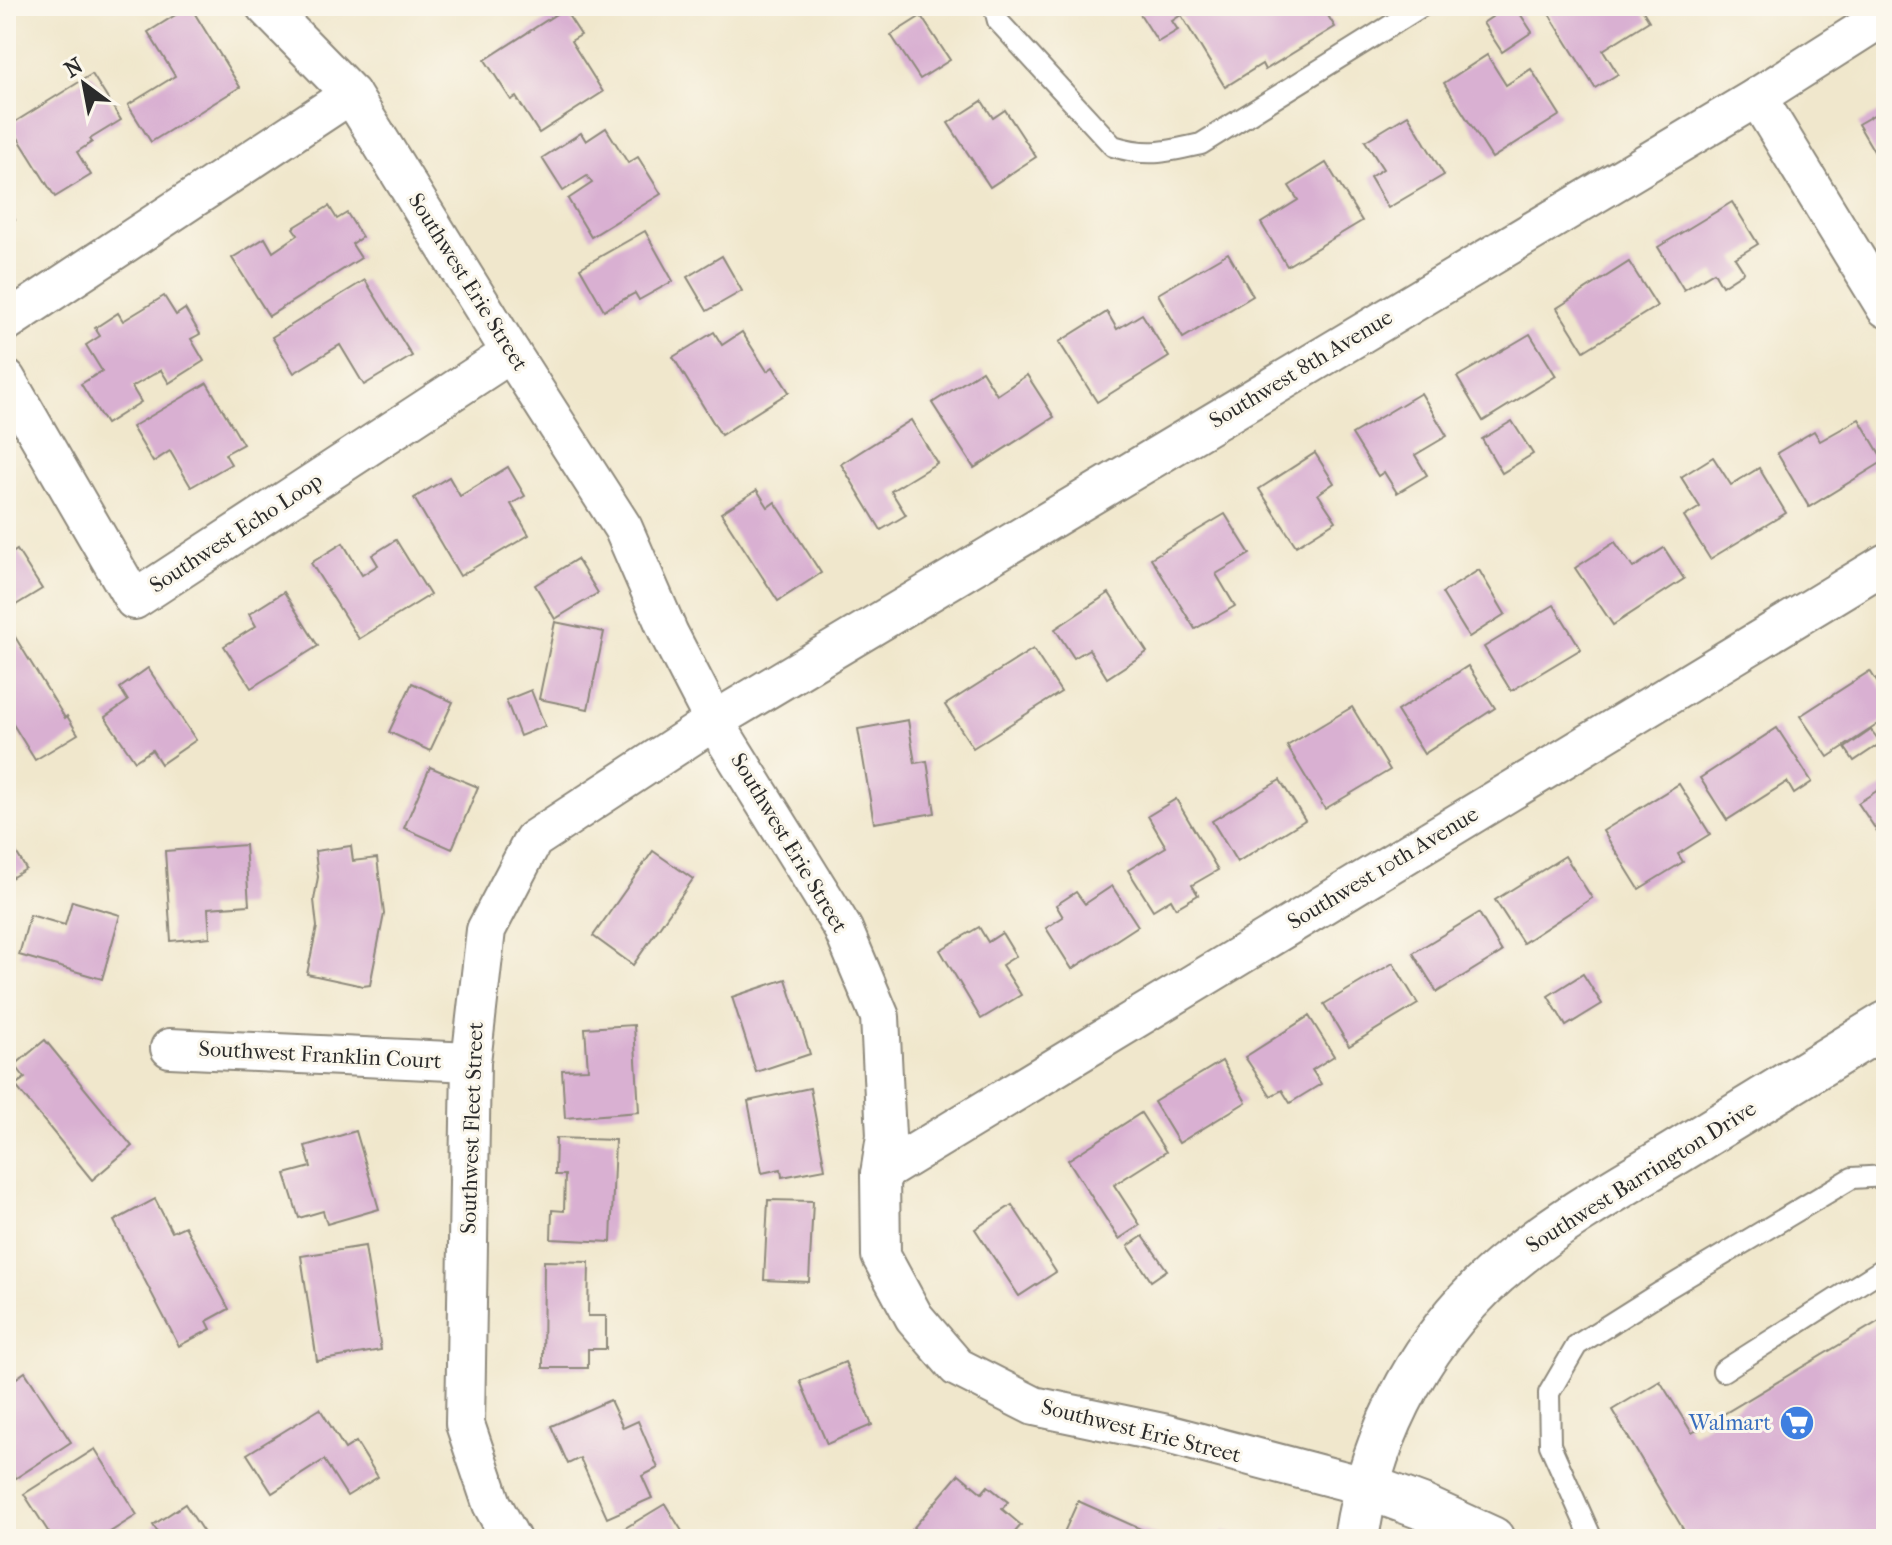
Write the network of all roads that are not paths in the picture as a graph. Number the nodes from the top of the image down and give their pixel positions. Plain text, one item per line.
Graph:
1 (265, 6) edge
2 (994, 6) edge
3 (1422, 6) edge
4 (1886, 15) edge
5 (351, 94) junction
6 (1757, 97) junction
7 (1886, 308) edge
8 (6, 322) edge
9 (511, 353) junction
10 (6, 379) edge
11 (1886, 563) edge
12 (714, 721) junction
13 (1886, 1024) edge
14 (170, 1048) dead end
15 (471, 1062) junction
16 (880, 1174) junction
17 (1886, 1176) edge
18 (1886, 1267) edge
19 (1723, 1371) dead end
20 (1368, 1487) junction
21 (511, 1539) edge
22 (1356, 1539) edge
23 (1492, 1539) edge
24 (1592, 1539) edge

1 - 5 street, Southwest Erie Street
2 - 3 lane
4 - 6 street, Southwest 8th Avenue
5 - 8 street
5 - 9 street, Southwest Erie Street
6 - 7 street
6 - 12 street, Southwest 8th Avenue
9 - 10 street, Southwest Echo Loop
9 - 12 street, Southwest Erie Street
11 - 16 street, Southwest 10th Avenue
12 - 15 street, Southwest Fleet Street
12 - 16 street, Southwest Erie Street
13 - 20 street, Southwest Barrington Drive
14 - 15 street, Southwest Franklin Court
15 - 21 street, Southwest Fleet Street
16 - 20 street, Southwest Erie Street
17 - 24 lane
18 - 19 lane
20 - 22 street, Southwest Barrington Drive
20 - 23 street, Southwest Erie Street

